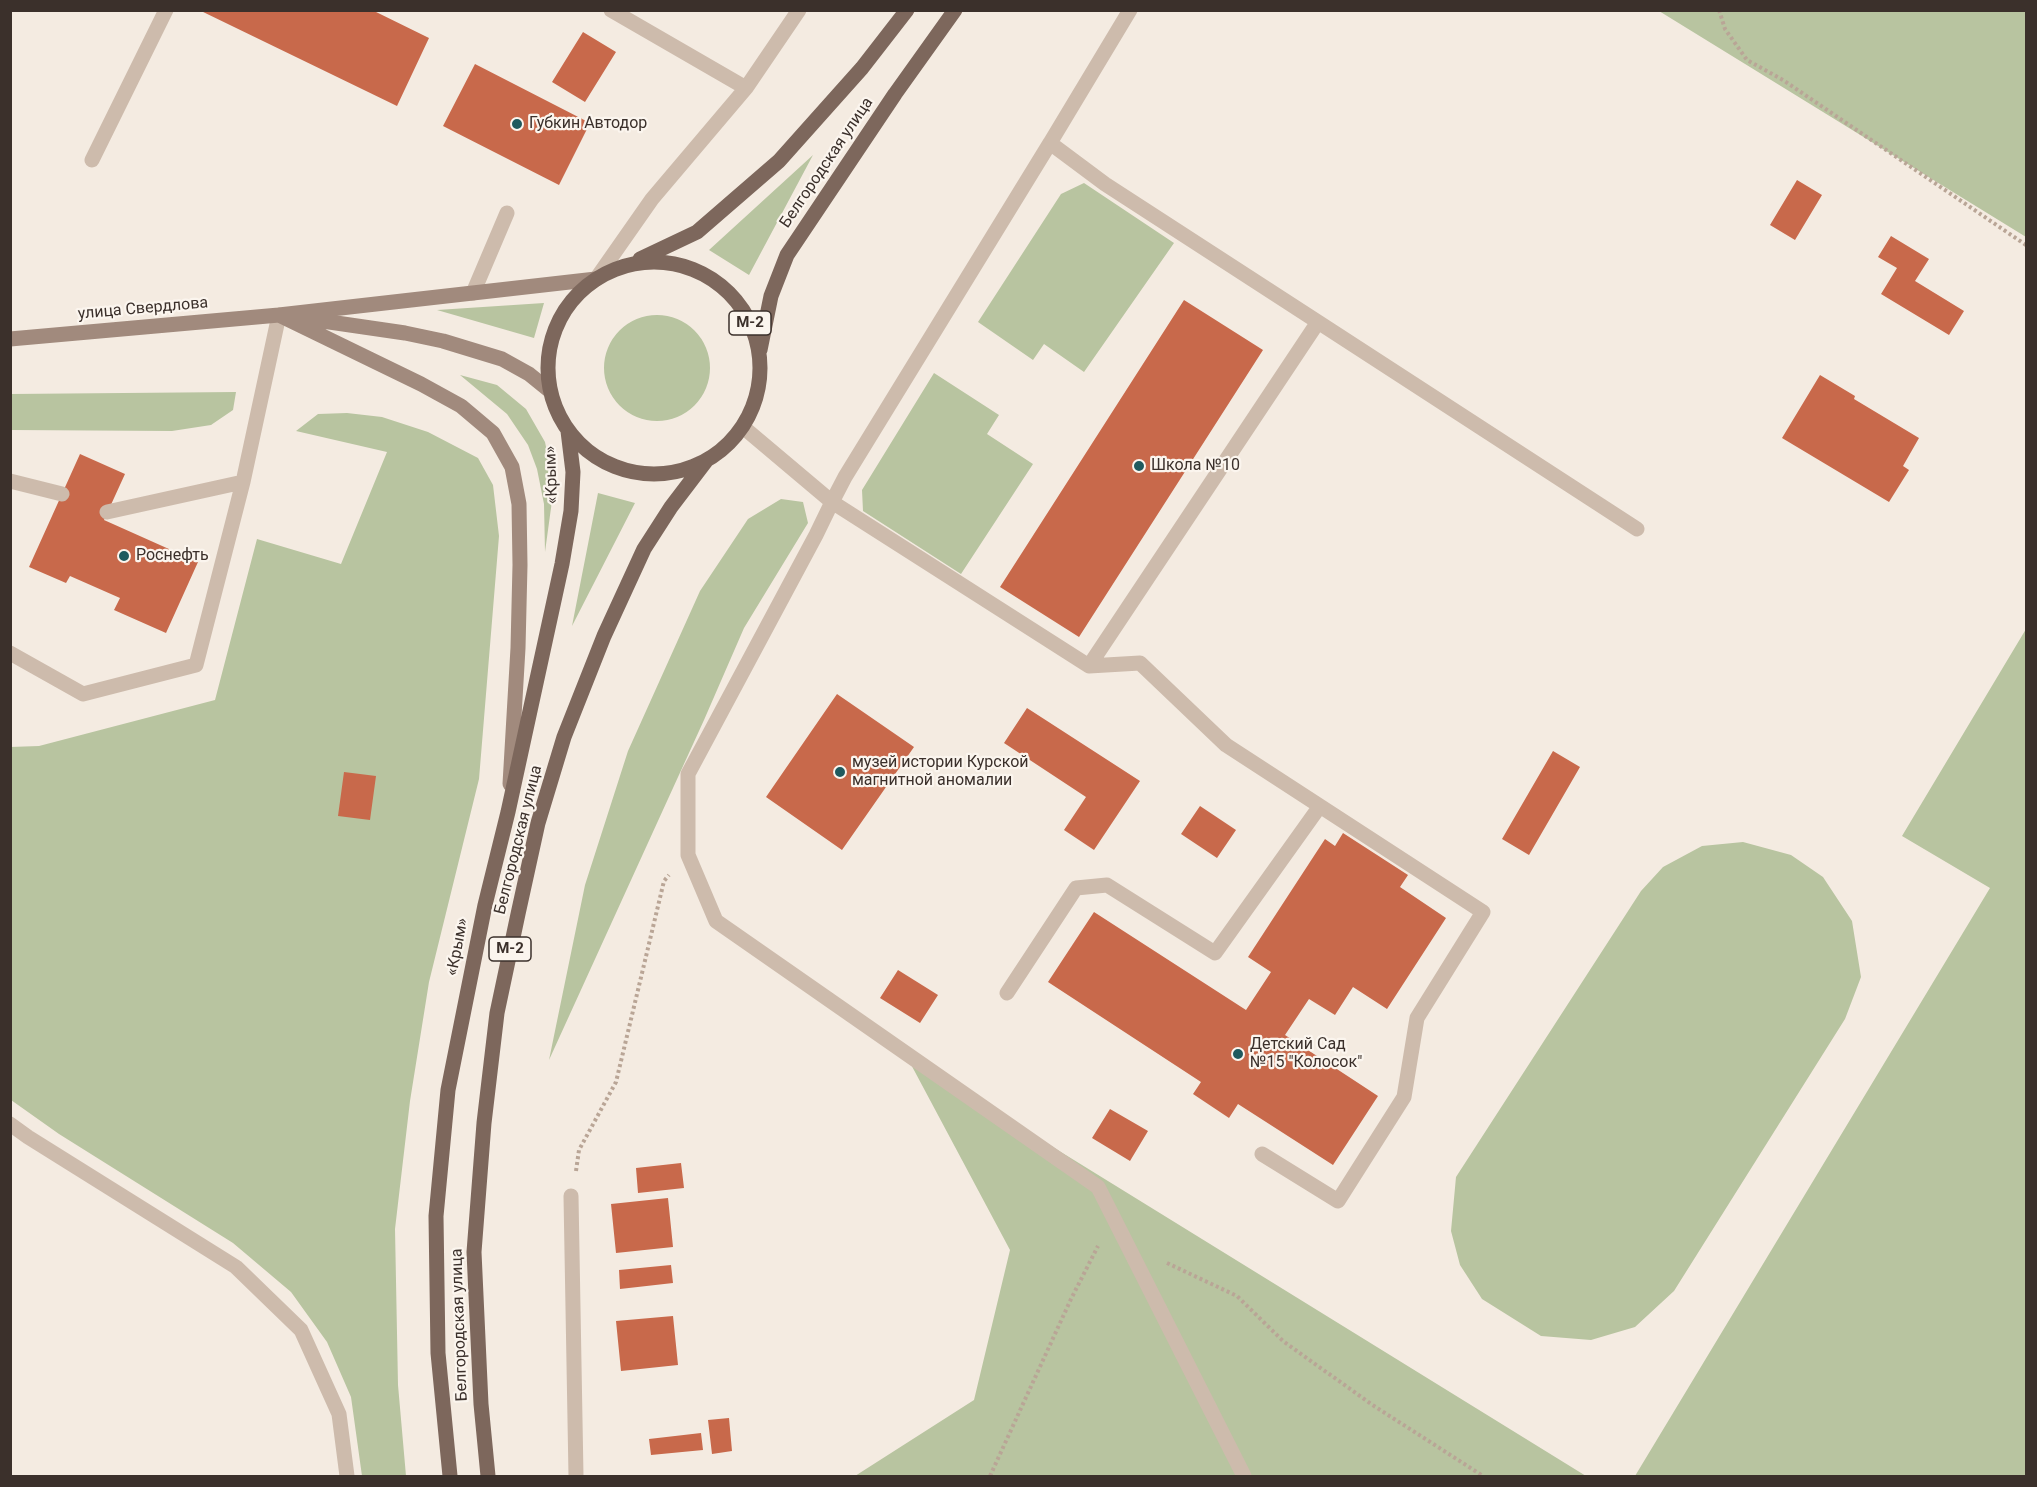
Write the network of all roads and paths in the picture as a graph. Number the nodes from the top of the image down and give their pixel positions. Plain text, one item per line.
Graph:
1 (166, 10) edge
2 (611, 10) edge
3 (799, 10) edge
4 (907, 10) edge
5 (955, 10) edge
6 (1130, 10) edge
7 (1719, 10) edge
8 (746, 88) junction
9 (1050, 143) junction
10 (92, 160) dead end
11 (507, 213) dead end
12 (2026, 245) edge
13 (632, 263) junction
14 (596, 279) junction
15 (473, 293) junction
16 (279, 315) junction
17 (1318, 322) junction
18 (10, 339) edge
19 (760, 350) junction
20 (550, 391) junction
21 (743, 427) junction
22 (568, 431) junction
23 (705, 461) junction
24 (10, 481) edge
25 (243, 483) junction
26 (62, 494) dead end
27 (832, 502) junction
28 (107, 512) dead end
29 (1637, 529) dead end
30 (10, 653) edge
31 (1089, 666) junction
32 (1320, 806) junction
33 (508, 812) junction
34 (688, 855) junction
35 (1007, 993) dead end
36 (10, 1124) edge
37 (1262, 1154) dead end
38 (572, 1196) joint
39 (1101, 1239) dead end
40 (1128, 1245) junction
41 (347, 1476) edge
42 (450, 1476) edge
43 (488, 1476) edge
44 (576, 1476) edge
45 (990, 1476) edge
46 (1244, 1476) edge
47 (1484, 1476) edge

1 - 10 street
2 - 8 street
3 - 8 street
4 - 13 main road, Белгородская улица / М-2
5 - 19 main road, Белгородская улица / М-2
6 - 9 street
7 - 12 path
8 - 14 street
9 - 17 street
9 - 27 street
11 - 15 street
13 - 14 main road, «Крым» / М-2
13 - 19 main road, «Крым» / М-2
14 - 15 main road
14 - 20 main road, «Крым» / М-2
15 - 16 main road
16 - 18 main road, улица Свердлова
16 - 20 main road
16 - 25 street
16 - 33 main road
17 - 29 street
17 - 31 street
19 - 21 main road, «Крым» / М-2
20 - 22 main road, «Крым» / М-2
21 - 23 main road, «Крым» / М-2
21 - 27 street
22 - 23 main road, «Крым» / М-2
22 - 33 main road, «Крым» / М-2
23 - 43 main road, Белгородская улица / М-2
24 - 26 street
25 - 28 street
25 - 30 street
27 - 31 street
27 - 34 street
31 - 32 street
32 - 35 street
32 - 37 street
33 - 42 main road, «Крым» / М-2
34 - 38 path
34 - 40 street
36 - 41 street
38 - 44 street
39 - 45 path
40 - 46 street
40 - 47 path

